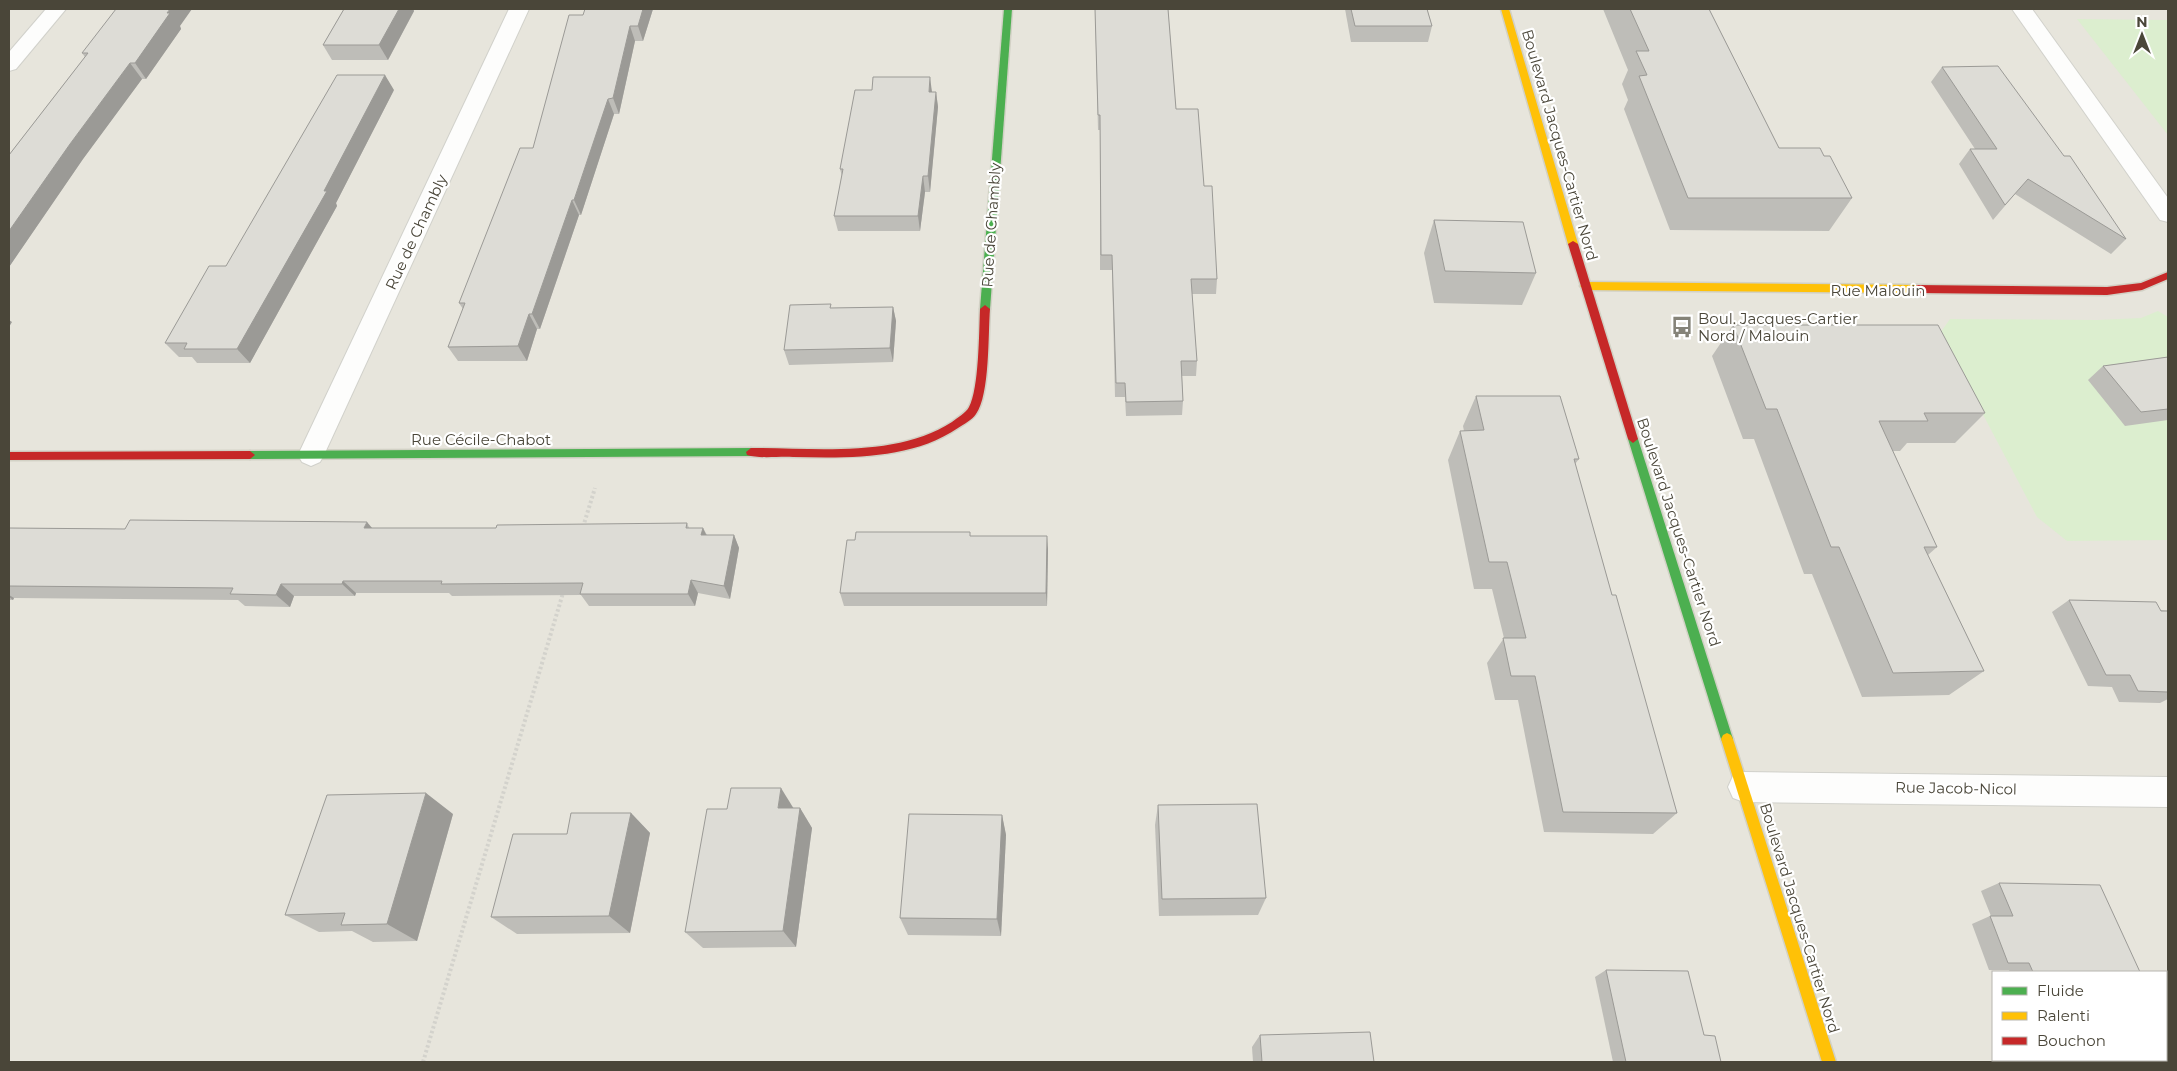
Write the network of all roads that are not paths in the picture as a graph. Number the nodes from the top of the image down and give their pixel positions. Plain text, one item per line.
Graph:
1 (56, 9) edge
2 (519, 9) edge
3 (1008, 9) edge
4 (1505, 9) edge
5 (2022, 9) edge
6 (9, 65) edge
7 (2168, 214) edge
8 (2168, 275) edge
9 (1585, 286) junction
10 (950, 431) joint
11 (311, 455) junction
12 (9, 456) edge
13 (1744, 787) junction
14 (2168, 792) edge
15 (1829, 1062) edge

1 - 6 street
2 - 11 street, Rue de Chambly
3 - 10 street, Rue de Chambly
4 - 9 street, Boulevard Jacques-Cartier Nord
5 - 7 street
8 - 9 street, Rue Malouin
9 - 13 street, Boulevard Jacques-Cartier Nord
10 - 11 street, Rue Cécile-Chabot
11 - 12 street, Rue Cécile-Chabot
13 - 14 street, Rue Jacob-Nicol
13 - 15 street, Boulevard Jacques-Cartier Nord

